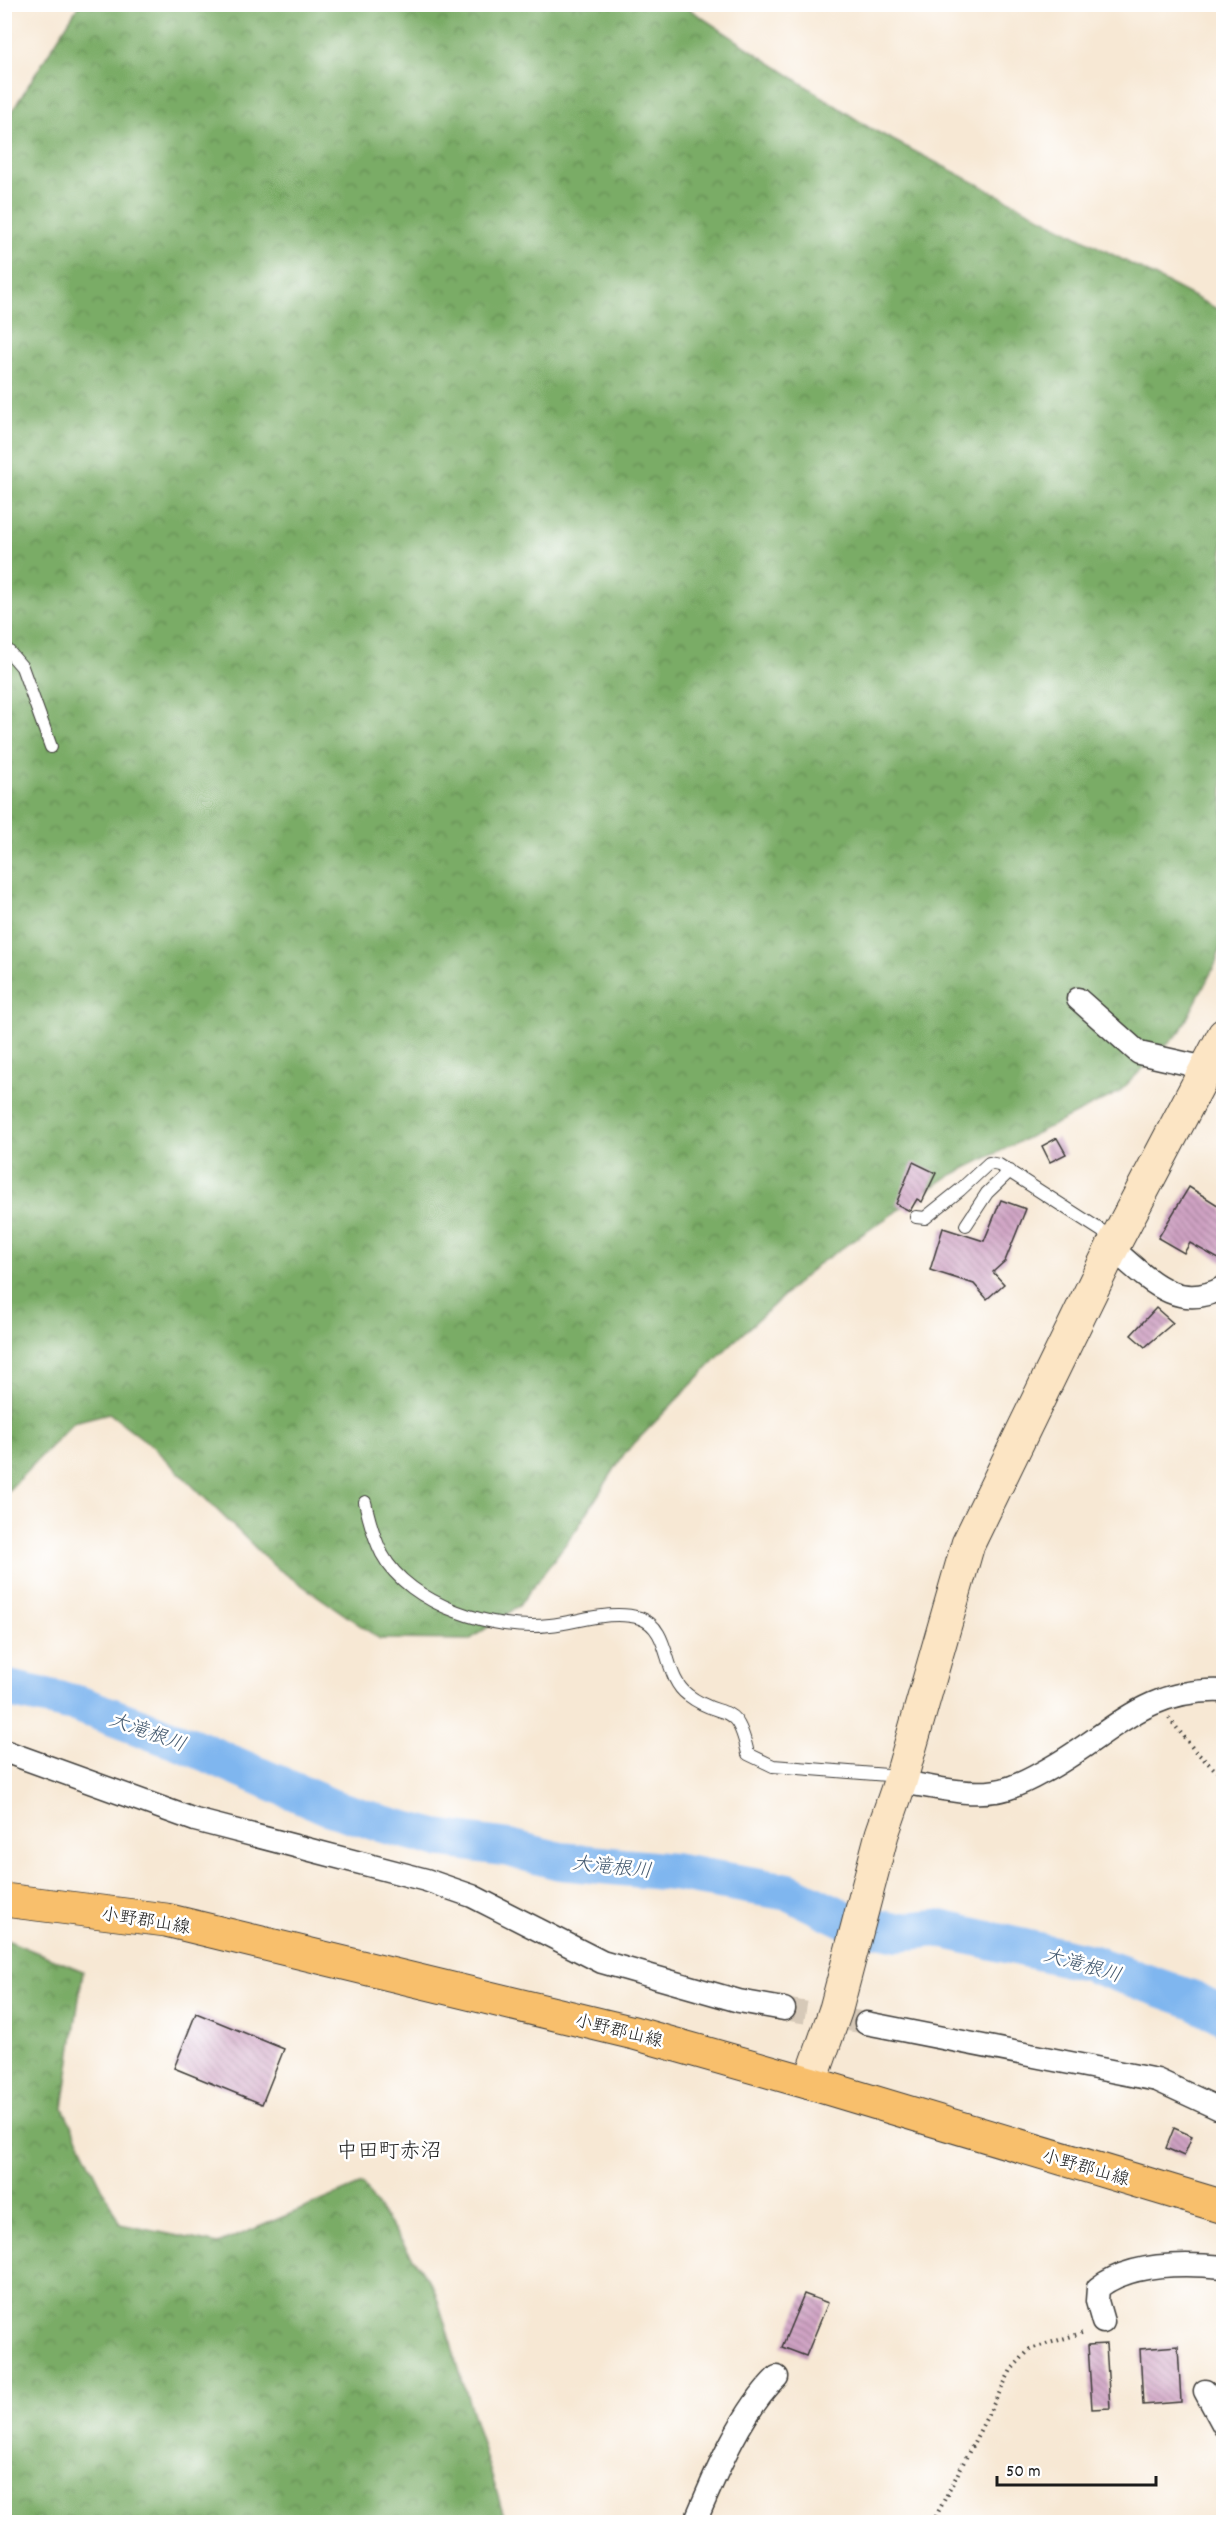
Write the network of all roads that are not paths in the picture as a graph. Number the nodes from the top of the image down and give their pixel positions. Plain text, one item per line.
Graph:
1 (4, 646) edge
2 (51, 747) dead end
3 (1078, 999) dead end
4 (1217, 1053) edge
5 (1010, 1171) junction
6 (916, 1217) dead end
7 (966, 1225) dead end
8 (1114, 1244) junction
9 (1224, 1287) edge
10 (365, 1502) dead end
11 (1224, 1691) edge
12 (4, 1751) edge
13 (901, 1779) junction
14 (4, 1900) edge
15 (784, 2009) tunnel mouth
16 (866, 2023) tunnel mouth
17 (810, 2083) junction
18 (1224, 2111) edge
19 (1224, 2207) edge
20 (1224, 2267) edge
21 (1103, 2322) road end
22 (777, 2377) dead end
23 (1205, 2391) dead end
24 (1224, 2426) edge
25 (695, 2523) edge

1 - 2 lane
3 - 4 street
4 - 8 street
5 - 6 lane
5 - 7 lane
5 - 8 lane
8 - 9 street
8 - 13 street
10 - 13 lane
11 - 13 street
12 - 15 street
13 - 17 street
14 - 17 main road, 小野郡山線
16 - 18 street
17 - 19 main road, 小野郡山線
20 - 21 street
22 - 25 street
23 - 24 street

